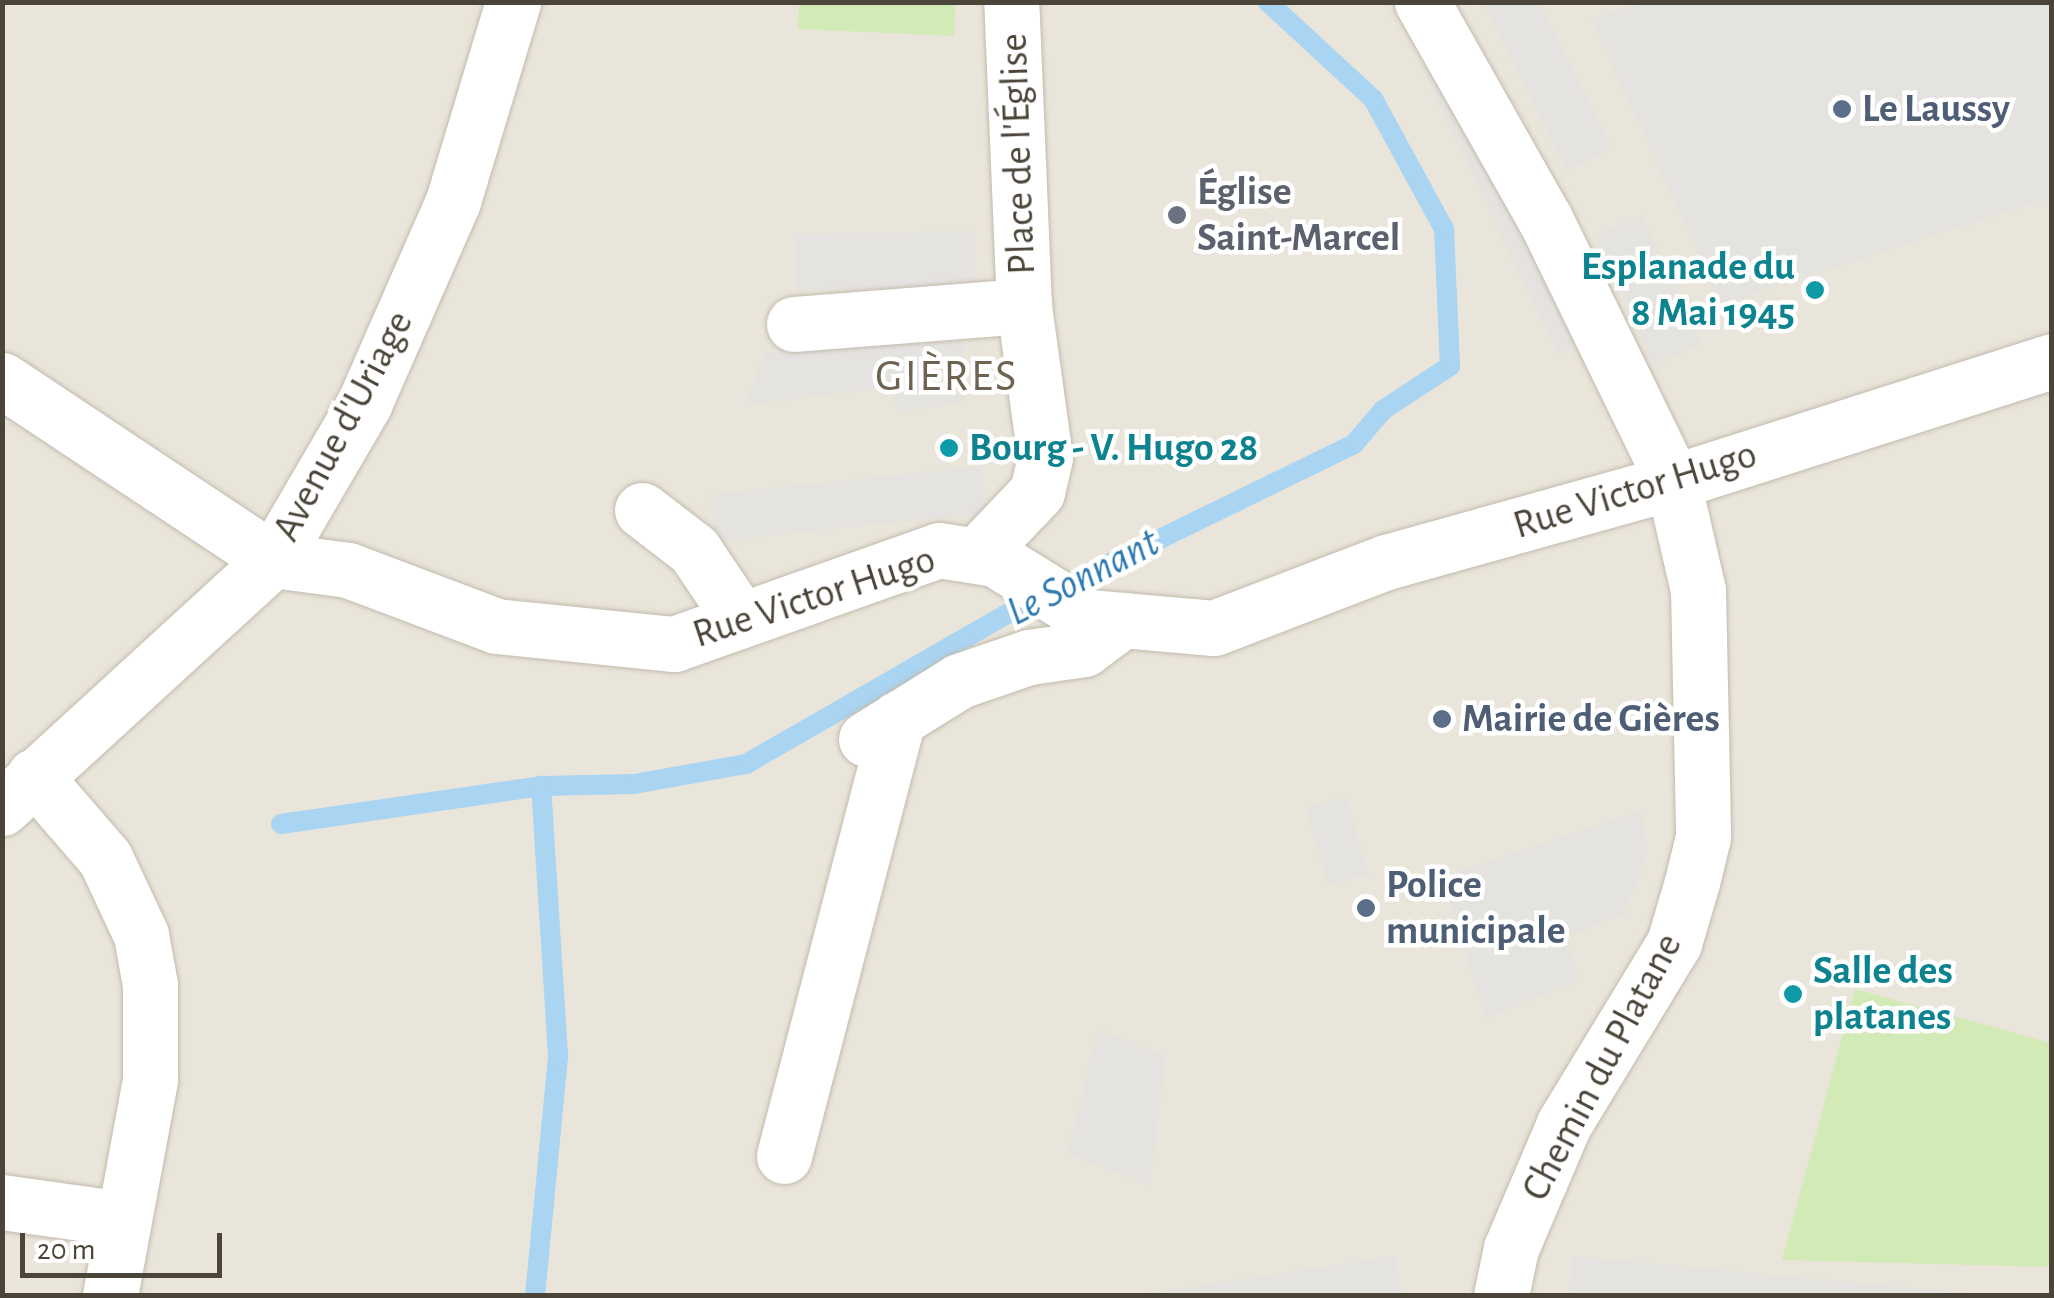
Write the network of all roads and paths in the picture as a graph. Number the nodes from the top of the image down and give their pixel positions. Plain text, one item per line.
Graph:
1 (512, 2) edge
2 (1011, 2) edge
3 (1422, 2) edge
4 (1024, 306) junction
5 (794, 324) dead end
6 (2052, 360) edge
7 (2, 380) edge
8 (1672, 482) junction
9 (642, 510) dead end
10 (986, 557) junction
11 (273, 560) junction
12 (1105, 619) junction
13 (741, 620) junction
14 (898, 719) junction
15 (851, 748) dead end
16 (18, 792) edge
17 (784, 1156) dead end
18 (2, 1202) edge
19 (123, 1219) junction
20 (110, 1296) edge
21 (1502, 1296) edge

1 - 11 street, Avenue d'Uriage
2 - 4 street, Place de l'Église
3 - 8 street, Chemin du Platane
4 - 5 street, Place de l'Église
4 - 10 street, Place de l'Église
6 - 8 street, Rue Victor Hugo
7 - 11 street, Rue Victor Hugo
8 - 12 street, Rue Victor Hugo
8 - 21 street, Chemin du Platane
9 - 13 street
10 - 12 street, Rue Victor Hugo
10 - 13 street, Rue Victor Hugo
11 - 13 street, Rue Victor Hugo
11 - 16 street, Avenue d'Uriage
12 - 14 street
14 - 15 street
14 - 17 street
16 - 19 street
18 - 19 street
19 - 20 street

